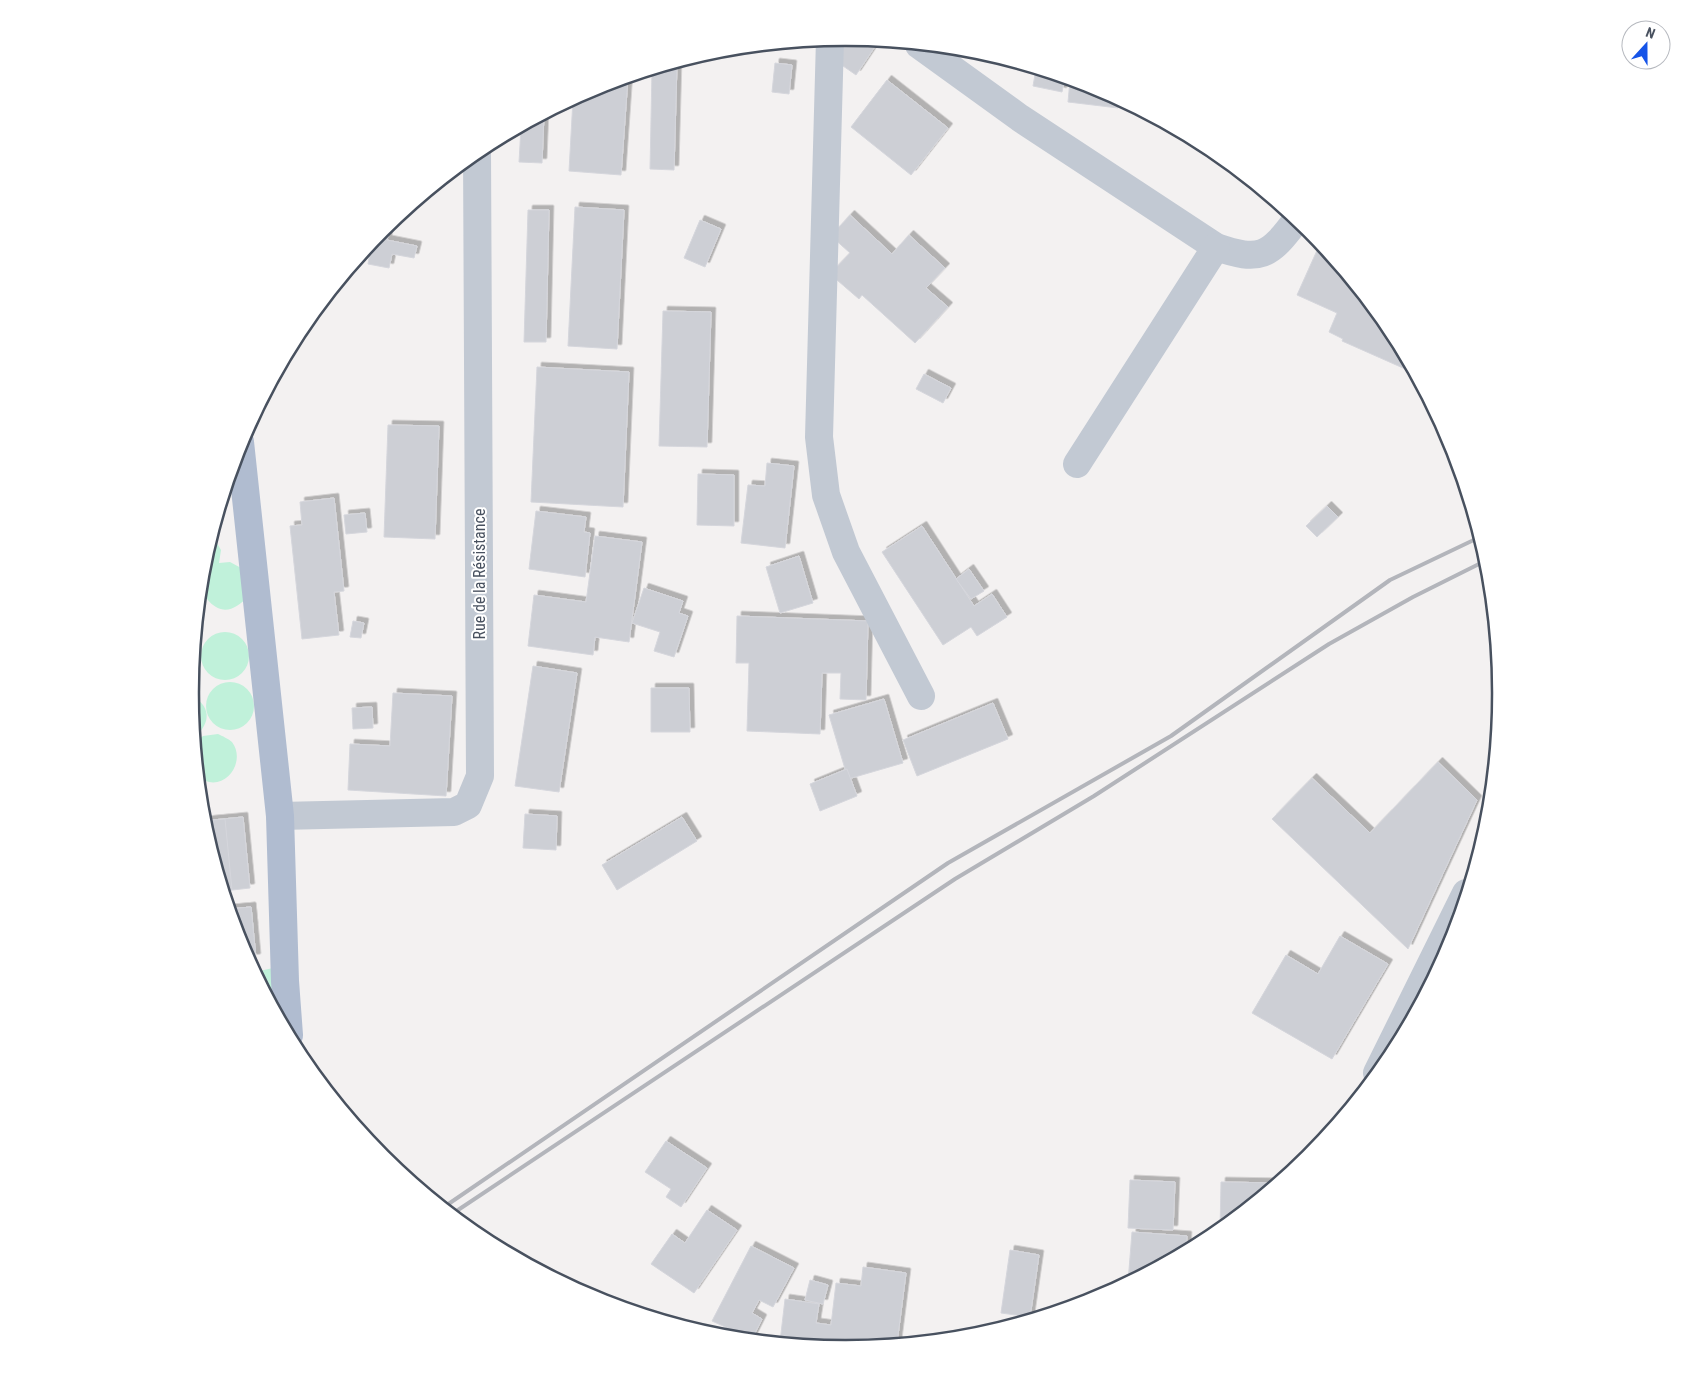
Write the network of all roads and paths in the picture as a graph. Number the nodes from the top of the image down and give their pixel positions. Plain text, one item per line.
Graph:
1 (830, 47) edge
2 (928, 52) edge
3 (477, 162) edge
4 (1291, 225) edge
5 (1216, 247) junction
6 (1077, 464) dead end
7 (239, 469) edge
8 (921, 696) dead end
9 (280, 816) junction
10 (1443, 940) edge
11 (1406, 1016) edge
12 (288, 1021) edge

1 - 8 street
2 - 5 street
3 - 9 street, Rue de la Résistance
4 - 5 street
5 - 6 street
7 - 9 main road
9 - 12 main road
10 - 11 street

